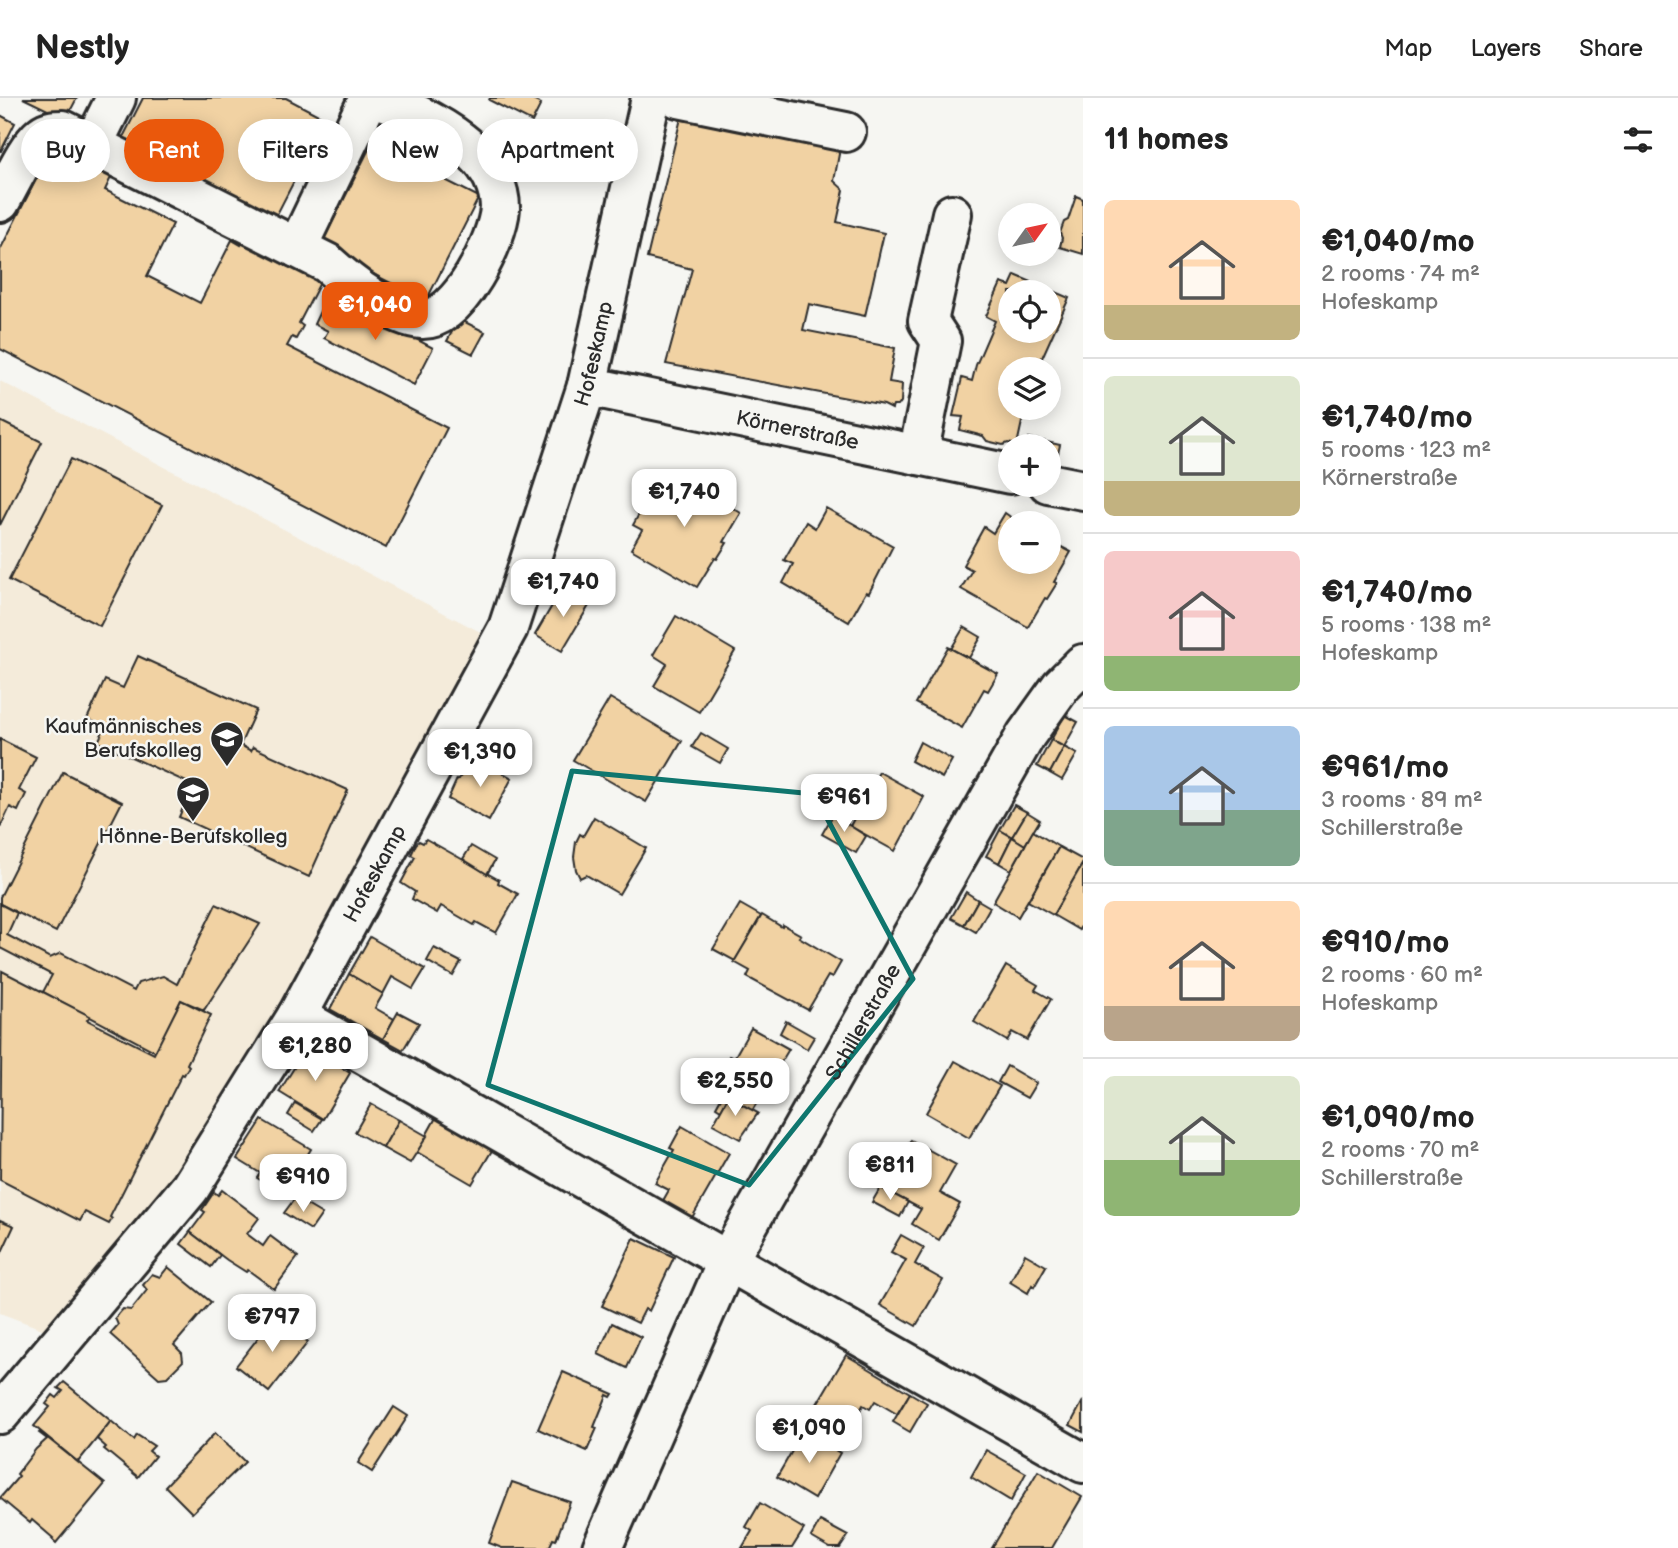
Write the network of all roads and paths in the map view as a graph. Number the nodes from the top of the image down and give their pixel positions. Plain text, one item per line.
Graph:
1 (116, 98) edge
2 (369, 98) edge
3 (377, 98) edge
4 (651, 98) edge
5 (678, 98) edge
6 (106, 119) edge
7 (846, 132) dead end
8 (110, 155) edge
9 (21, 166) edge
10 (0, 202) edge
11 (952, 214) dead end
12 (297, 248) junction
13 (587, 386) junction
14 (918, 455) junction
15 (998, 472) edge
16 (1061, 486) edge
17 (1083, 490) edge
18 (1083, 664) edge
19 (298, 1016) junction
20 (728, 1260) junction
21 (0, 1414) edge
22 (1083, 1463) edge
23 (602, 1548) edge

1 - 6 street
2 - 12 street
3 - 12 street
4 - 13 street, Hofeskamp
5 - 7 street
8 - 12 street
9 - 10 street
11 - 14 street
13 - 14 street, Körnerstraße
13 - 19 street, Hofeskamp
14 - 15 street, Körnerstraße
16 - 17 street
18 - 20 street, Schillerstraße
19 - 20 street
19 - 21 street, Hofeskamp
20 - 22 street
20 - 23 street, Schillerstraße

